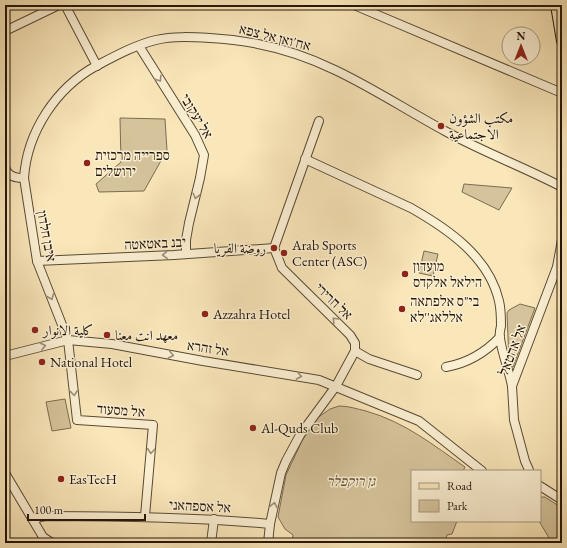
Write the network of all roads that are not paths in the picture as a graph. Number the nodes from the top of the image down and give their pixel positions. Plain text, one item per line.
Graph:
1 (59, 5) edge
2 (65, 5) edge
3 (354, 5) edge
4 (556, 5) edge
5 (5, 31) edge
6 (562, 41) edge
7 (139, 46) junction
8 (97, 66) junction
9 (562, 93) edge
10 (319, 121) dead end
11 (305, 159) junction
12 (5, 168) edge
13 (24, 178) junction
14 (562, 187) edge
15 (562, 240) edge
16 (274, 248) junction
17 (186, 254) junction
18 (37, 261) junction
19 (500, 337) junction
20 (68, 340) junction
21 (355, 351) junction
22 (5, 356) edge
23 (446, 367) dead end
24 (417, 375) dead end
25 (336, 386) junction
26 (512, 386) junction
27 (481, 470) edge
28 (528, 470) edge
29 (5, 473) edge
30 (541, 487) edge
31 (562, 500) edge
32 (145, 516) junction
33 (214, 519) junction
34 (34, 520) junction
35 (270, 524) junction
36 (52, 543) edge
37 (211, 543) edge
38 (268, 543) edge

1 - 5 street
2 - 8 street
3 - 9 street
4 - 6 main road
7 - 8 street, אח'ואן אל צפא
7 - 14 street, אח'ואן אל צפא
7 -> 17 street, אל יעקובי
8 - 13 street, אח'ואן אל צפא
10 - 11 street
11 - 16 street
11 - 19 street
12 - 13 street
13 - 18 street, איבן חלדון
15 - 26 street, אל אהטאל
16 - 17 street, יבנ באטאטה
21 -> 16 street, אל חרירי
17 -> 18 street, יבנ באטאטה
18 -> 20 street, איבן חלדון
19 - 23 street
19 - 26 street
22 -> 20 street, אל זהרא
20 -> 25 street, אל זהרא
20 -> 32 street, אל מסעוד
21 - 24 street
21 - 25 street
25 - 27 street, אל זהרא
35 -> 25 street
26 - 28 street, אל אהטאל
29 - 34 street
30 - 31 street
32 - 33 street, אל אספהאני
32 - 34 street, אל אספהאני
33 - 35 street, אל אספהאני
33 - 37 street
34 - 36 street
35 - 38 street

